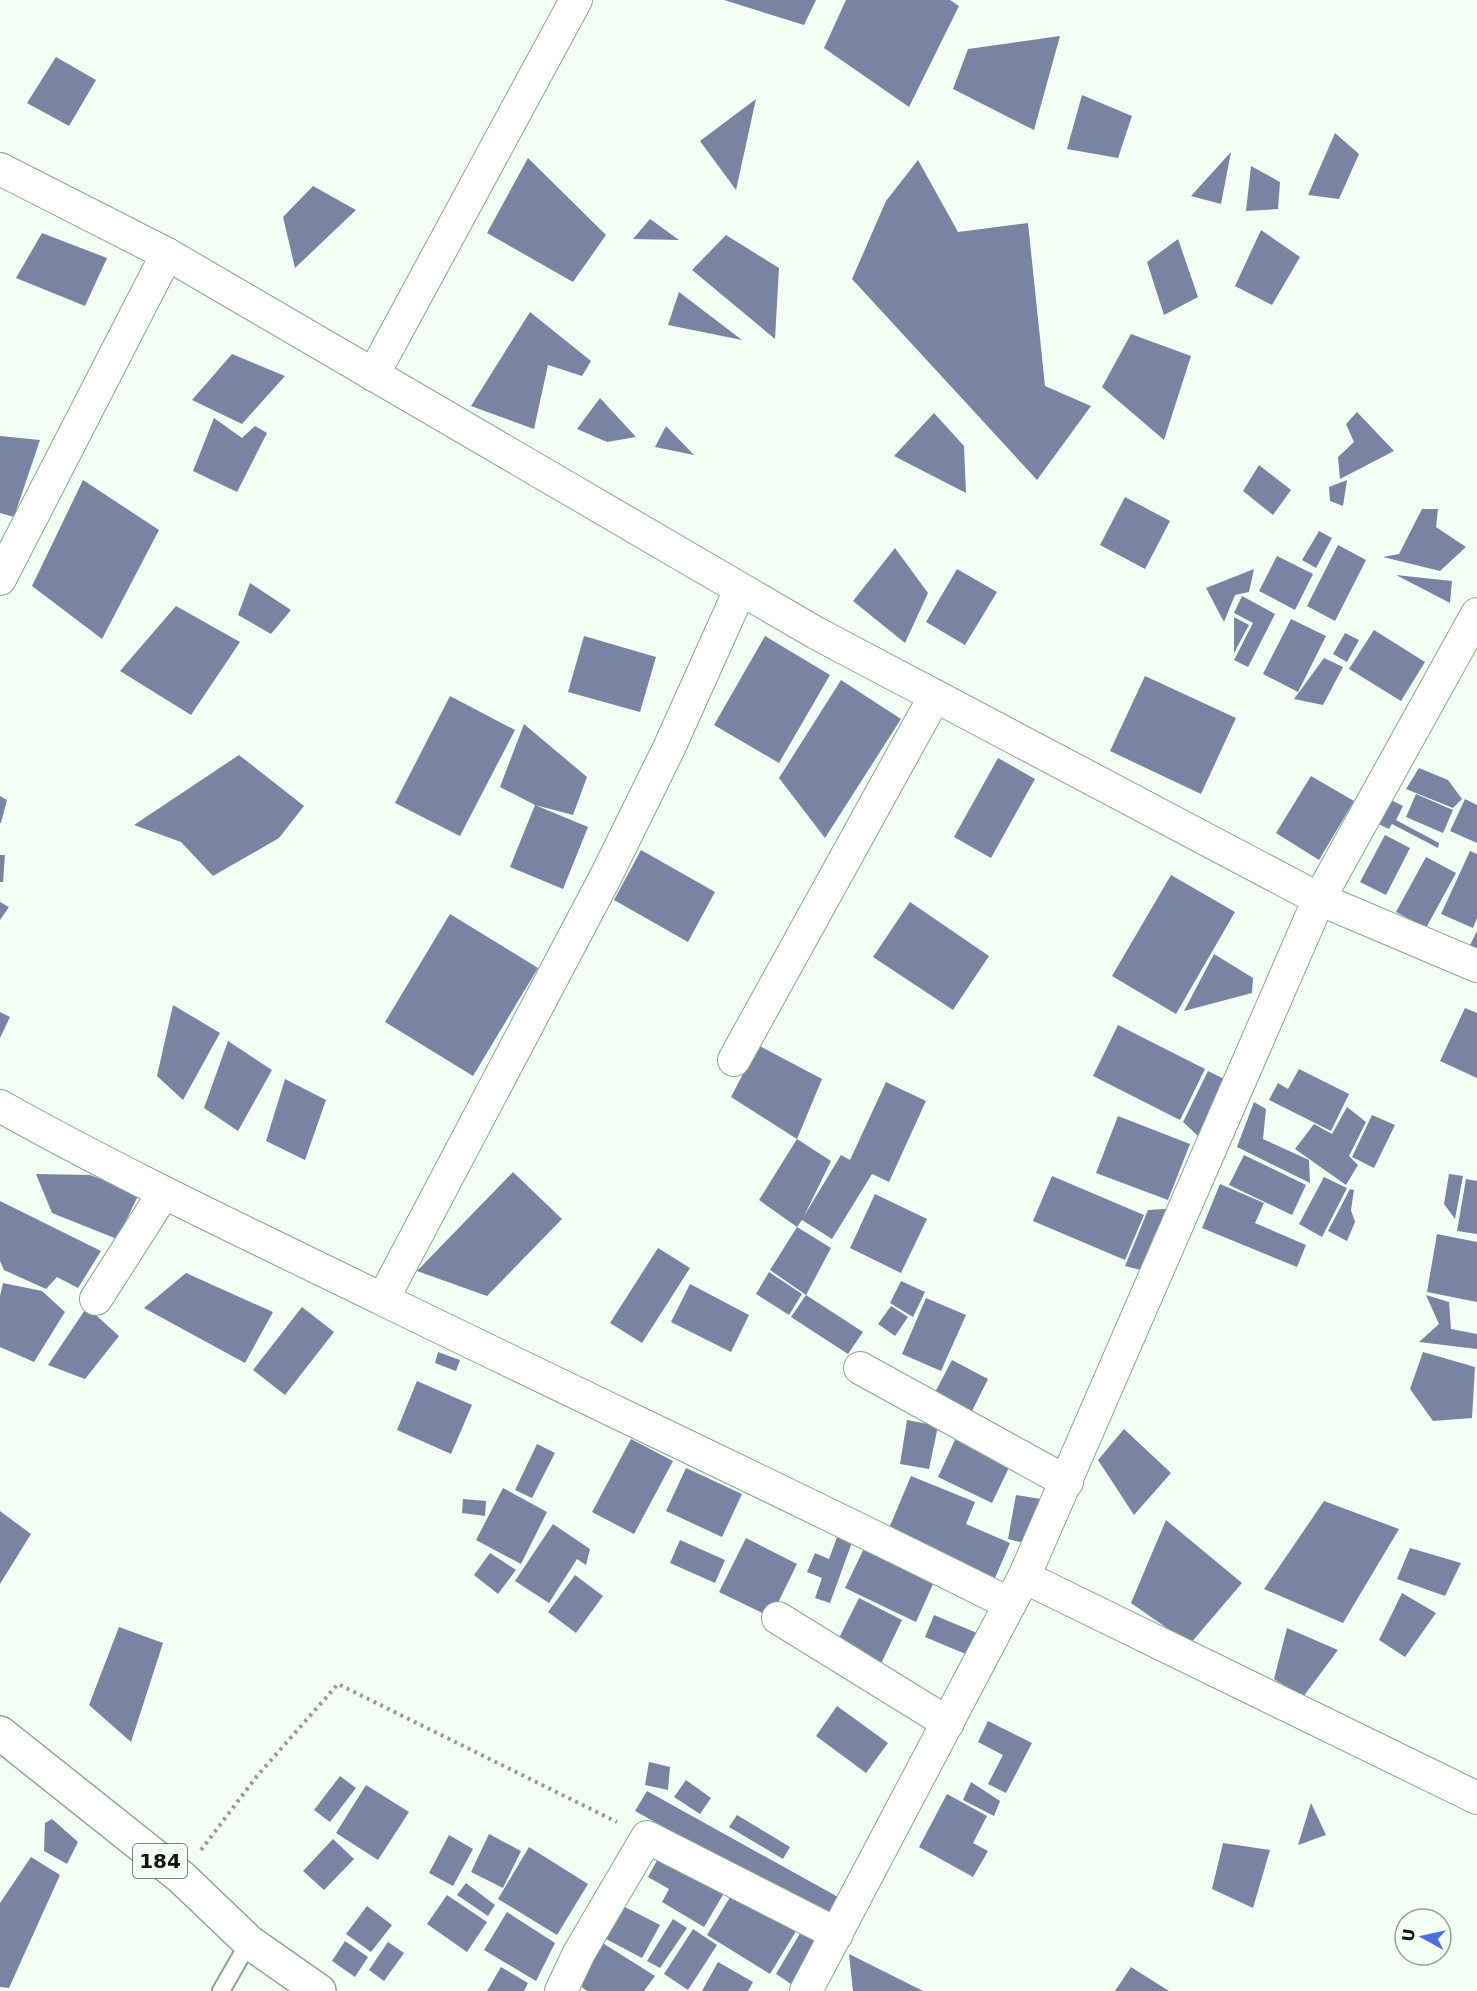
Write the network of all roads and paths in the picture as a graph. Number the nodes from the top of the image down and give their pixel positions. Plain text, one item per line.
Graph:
1 (576, 0) edge
2 (0, 169) edge
3 (167, 254) junction
4 (374, 375) junction
5 (0, 579) edge
6 (740, 590) junction
7 (1477, 614) edge
8 (935, 696) junction
9 (1319, 899) junction
10 (1477, 966) edge
11 (734, 1060) dead end
12 (0, 1107) edge
13 (163, 1194) junction
14 (96, 1299) dead end
15 (382, 1299) junction
16 (860, 1368) dead end
17 (1067, 1482) junction
18 (1024, 1577) junction
19 (1010, 1604) junction
20 (778, 1618) dead end
21 (948, 1723) junction
22 (0, 1733) edge
23 (1477, 1798) edge
24 (647, 1837) junction
25 (181, 1877) junction
26 (837, 1934) junction
27 (249, 1942) junction
28 (221, 1991) edge
29 (319, 1991) edge
30 (561, 1991) edge
31 (806, 1991) edge

1 - 4 street
2 - 3 street
3 - 4 street
3 - 5 street
4 - 6 street
6 - 8 street
6 - 15 street
7 - 9 street
8 - 9 street
8 - 11 street
9 - 10 street
9 - 17 street
12 - 13 street
13 - 14 street
13 - 15 street
15 - 19 street
16 - 17 street
17 - 18 street
18 - 19 street
18 - 23 street
19 - 21 street
20 - 21 street
21 - 26 street
22 - 25 main road, 184
24 - 25 path
24 - 26 street
24 - 30 street
25 - 27 main road, 184
26 - 31 street
27 - 28 lane
27 - 29 main road, 184

